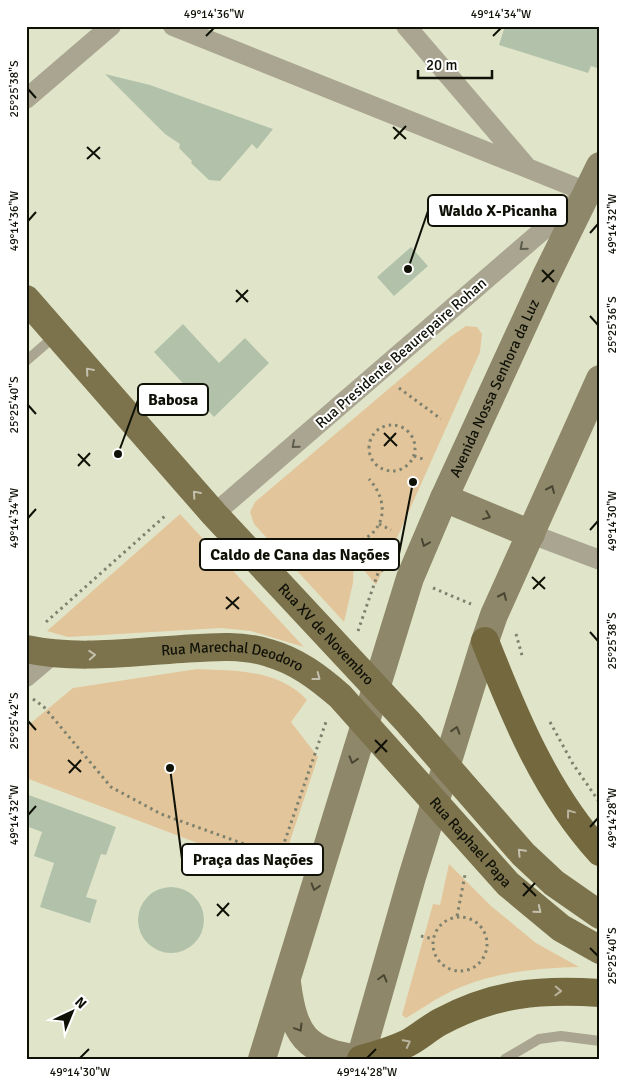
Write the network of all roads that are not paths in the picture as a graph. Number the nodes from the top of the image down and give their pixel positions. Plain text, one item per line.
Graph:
1 (111, 26) edge
2 (173, 26) edge
3 (406, 26) edge
4 (26, 99) edge
5 (600, 166) edge
6 (528, 168) junction
7 (593, 193) edge
8 (26, 299) edge
9 (57, 334) junction
10 (26, 361) edge
11 (600, 379) edge
12 (444, 498) junction
13 (214, 514) junction
14 (531, 534) junction
15 (600, 560) edge
16 (485, 641) junction
17 (26, 649) edge
18 (52, 655) junction
19 (26, 677) edge
20 (408, 722) joint
21 (397, 760) joint
22 (600, 852) edge
23 (600, 915) edge
24 (600, 950) edge
25 (287, 982) junction
26 (600, 992) edge
27 (600, 1042) edge
28 (262, 1059) edge
29 (360, 1059) edge
30 (506, 1059) edge

1 - 4 street
2 - 6 street
3 - 6 street
5 - 7 main road, Avenida Nossa Senhora da Luz
6 - 7 street
7 - 12 main road, Avenida Nossa Senhora da Luz
7 -> 13 street, Rua Presidente Beaurepaire Rohan
8 - 9 main road, Rua XV de Novembro
9 - 10 lane
13 -> 9 main road, Rua XV de Novembro
14 -> 11 main road
12 -> 14 main road
12 -> 25 main road, Avenida Nossa Senhora da Luz
13 - 20 main road, Rua XV de Novembro
14 - 15 street
16 -> 14 main road
22 -> 16 highway
29 -> 16 main road
17 - 18 main road, Rua Marechal Deodoro
18 - 19 street
18 -> 21 main road, Rua Marechal Deodoro
23 -> 20 main road, Rua Raphael Papa
21 -> 24 main road, Rua Raphael Papa
25 - 28 main road, Avenida Nossa Senhora da Luz
25 -> 29 main road
29 -> 26 highway
27 - 30 lane

